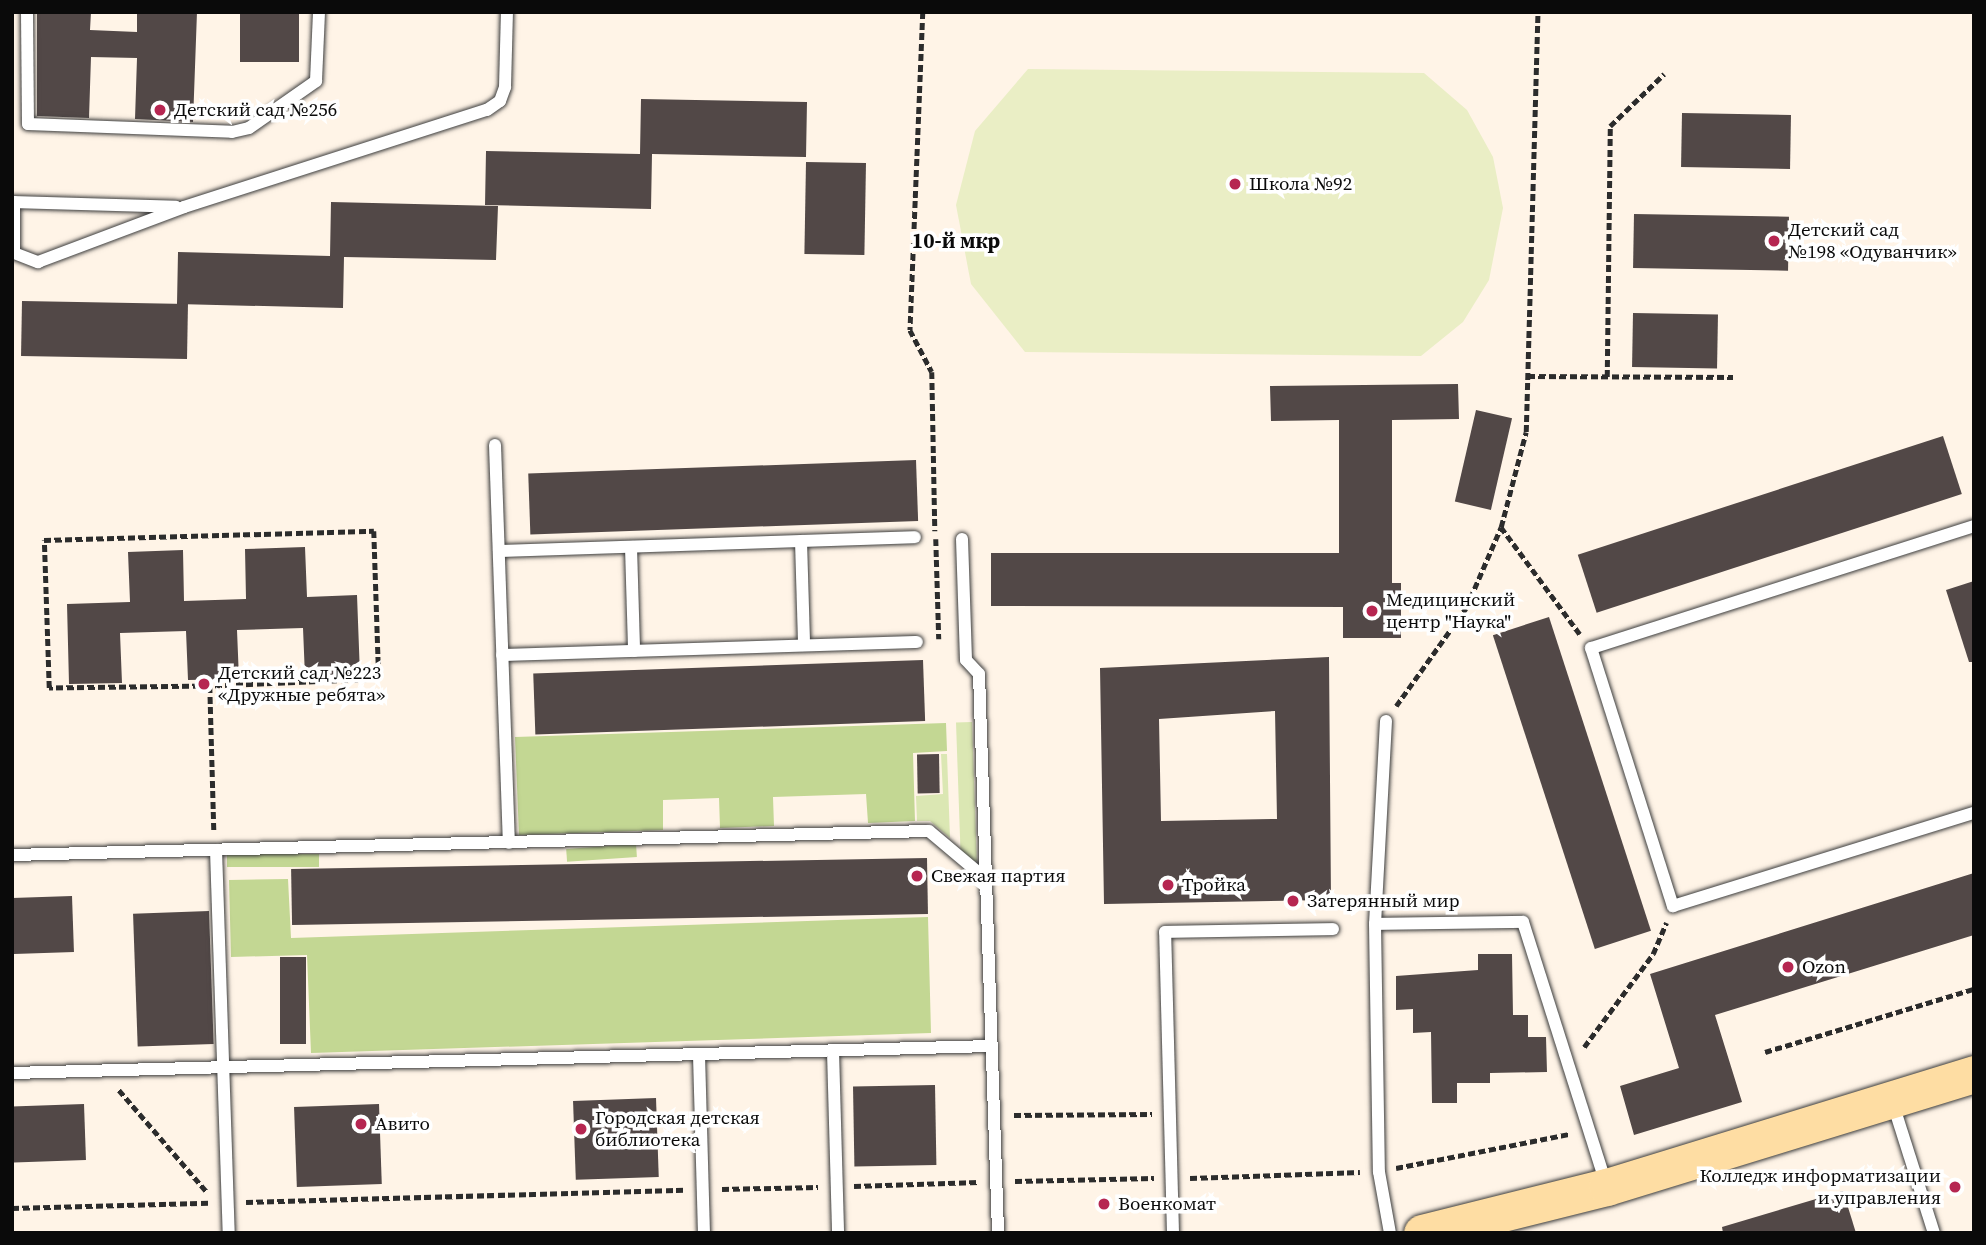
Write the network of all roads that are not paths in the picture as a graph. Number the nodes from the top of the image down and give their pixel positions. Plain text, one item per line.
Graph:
1 (27, 12) edge
2 (320, 12) edge
3 (507, 12) edge
4 (13, 202) edge
5 (184, 207) junction
6 (495, 445) dead end
7 (1974, 526) edge
8 (915, 537) dead end
9 (962, 539) dead end
10 (801, 541) junction
11 (631, 547) junction
12 (499, 551) junction
13 (917, 642) road end
14 (804, 645) junction
15 (634, 651) junction
16 (502, 655) junction
17 (1385, 721) road end
18 (1974, 813) edge
19 (509, 843) junction
20 (216, 850) junction
21 (12, 855) edge
22 (986, 878) junction
23 (1375, 924) junction
24 (1332, 929) dead end
25 (992, 1046) junction
26 (833, 1051) junction
27 (699, 1055) junction
28 (223, 1068) junction
29 (12, 1073) edge
30 (1974, 1074) edge
31 (1892, 1100) junction
32 (1607, 1186) junction
33 (229, 1233) edge
34 (704, 1233) edge
35 (838, 1233) edge
36 (998, 1233) edge
37 (1173, 1233) edge
38 (1390, 1233) edge
39 (1422, 1233) edge
40 (1934, 1233) edge

1 - 2 lane
3 - 5 lane
4 - 5 lane
4 - 5 lane
6 - 12 lane
7 - 18 lane
8 - 10 lane
9 - 22 lane
10 - 11 lane
10 - 14 lane
11 - 12 lane
11 - 15 lane
12 - 16 lane
13 - 14 lane
14 - 15 lane
15 - 16 lane
16 - 19 lane
17 - 23 lane
19 - 20 lane
19 - 22 lane
20 - 21 lane
20 - 28 lane
22 - 25 lane
23 - 32 lane
23 - 38 lane
24 - 37 lane
25 - 26 lane
25 - 36 lane
26 - 27 lane
26 - 35 lane
27 - 28 lane
27 - 34 lane
28 - 29 lane
28 - 33 lane
30 - 31 main road
31 - 32 main road
31 - 40 lane
32 - 39 main road

